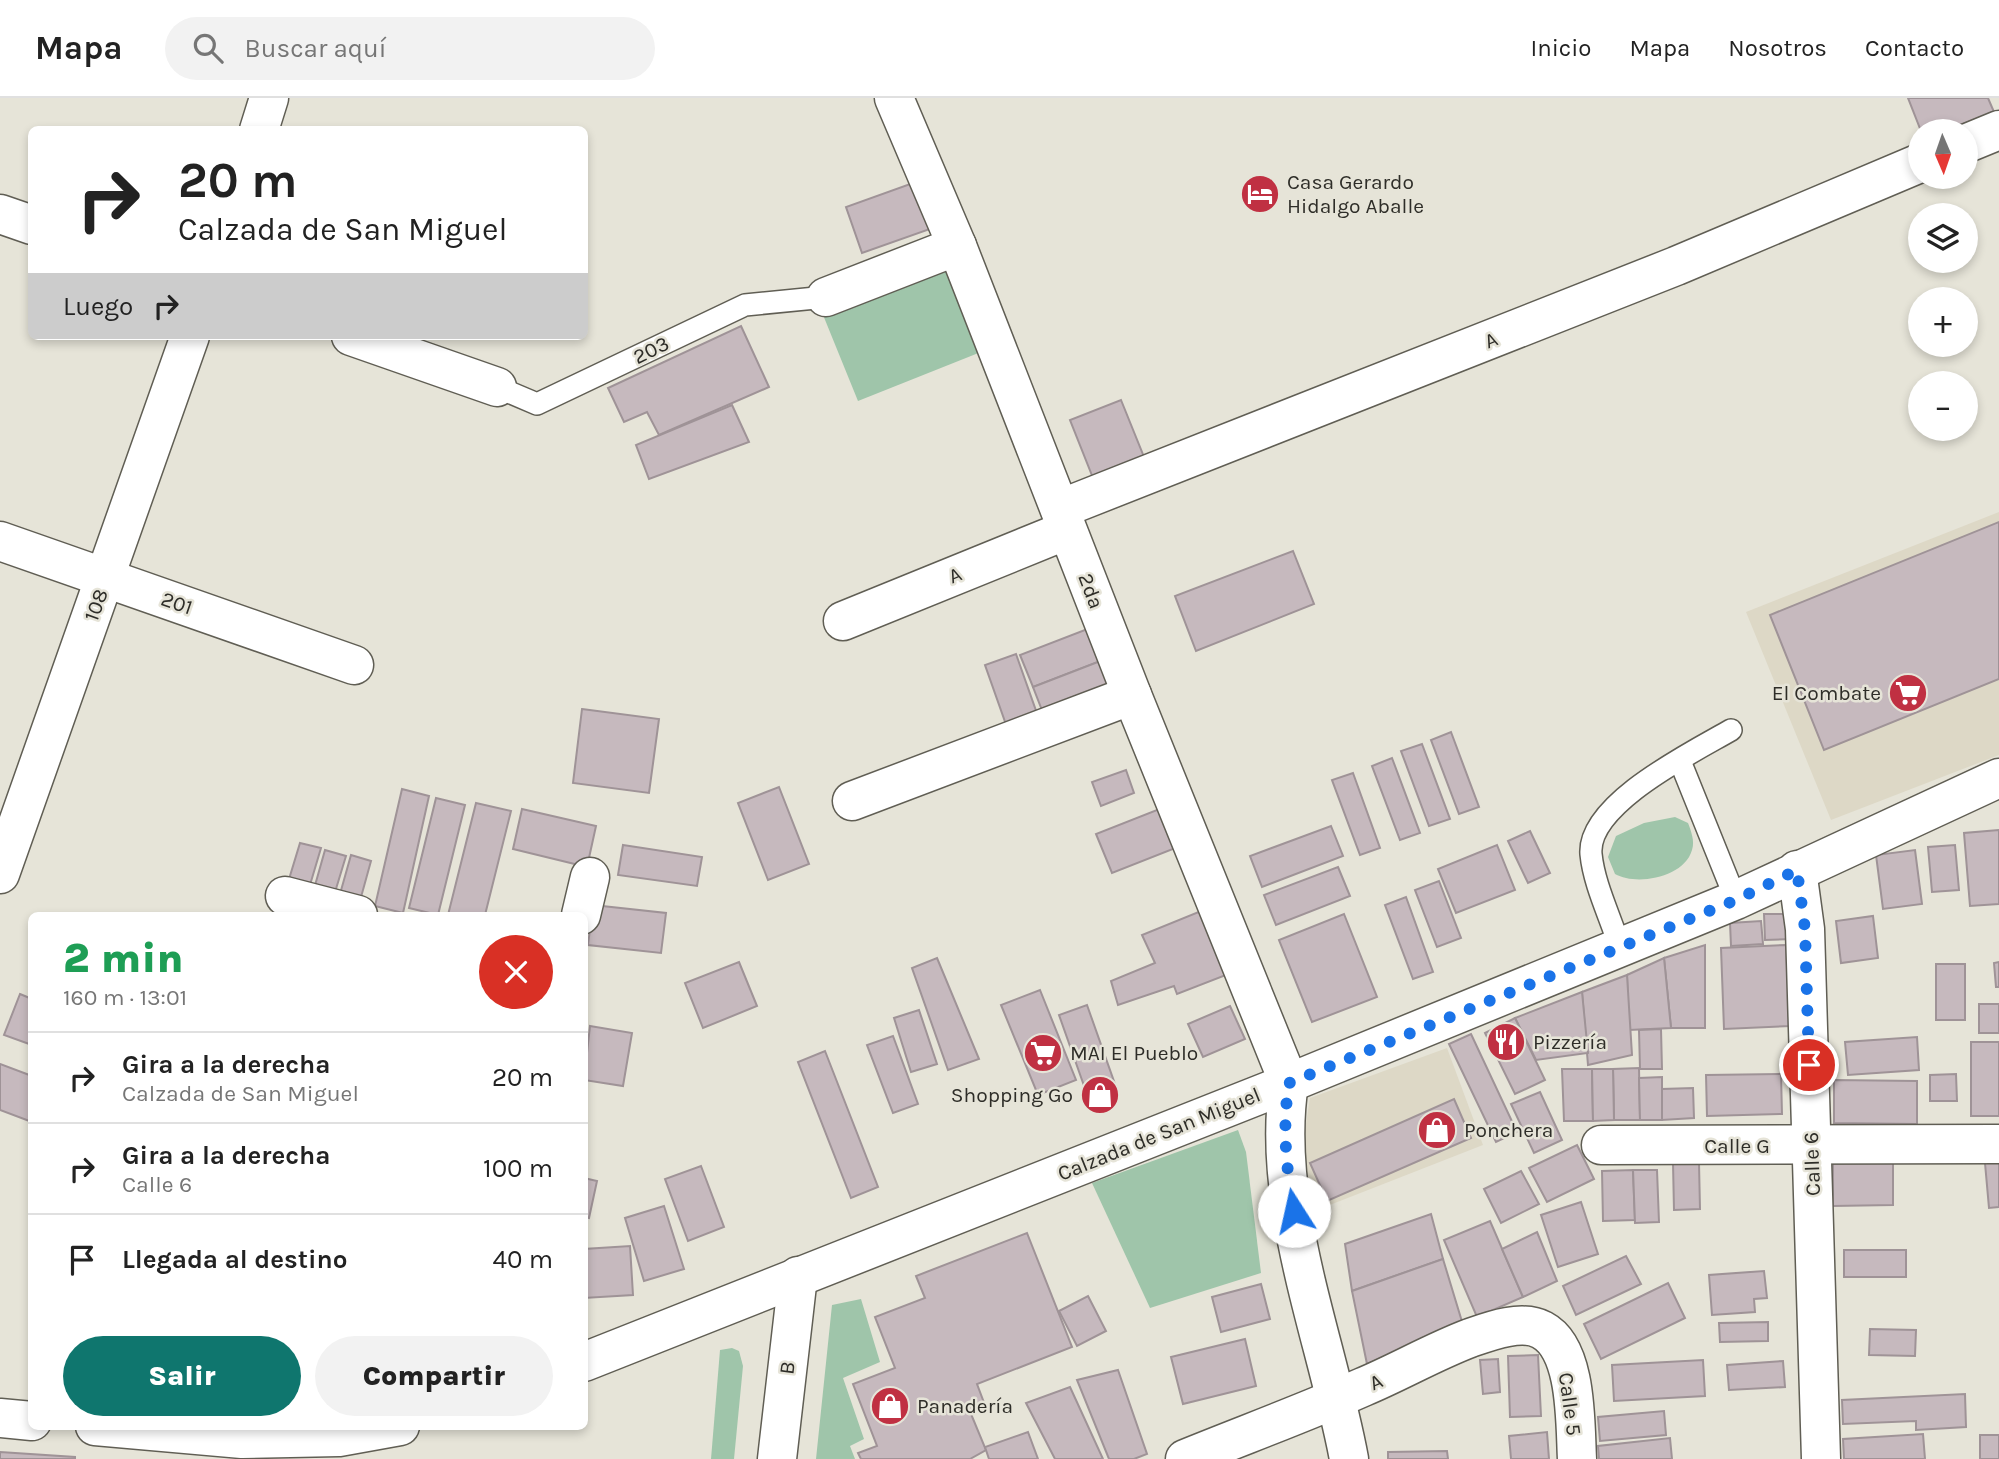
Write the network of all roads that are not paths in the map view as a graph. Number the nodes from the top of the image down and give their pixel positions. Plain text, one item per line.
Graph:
1 (270, 98) edge
2 (894, 98) edge
3 (260, 126) edge
4 (1999, 130) edge
5 (1978, 139) edge
6 (1908, 168) edge
7 (0, 214) edge
8 (28, 224) edge
9 (957, 246) junction
10 (826, 297) joint
11 (189, 340) edge
12 (362, 340) edge
13 (497, 387) joint
14 (1064, 519) junction
15 (0, 541) edge
16 (106, 578) junction
17 (843, 621) dead end
18 (354, 665) dead end
19 (1132, 695) junction
20 (1731, 730) dead end
21 (1680, 761) junction
22 (1999, 778) edge
23 (852, 801) dead end
24 (1797, 870) junction
25 (0, 874) edge
26 (590, 877) dead end
27 (285, 896) dead end
28 (1736, 900) junction
29 (346, 912) edge
30 (582, 912) edge
31 (1620, 948) junction
32 (1289, 1083) junction
33 (1999, 1144) edge
34 (1601, 1145) dead end
35 (1812, 1146) junction
36 (798, 1276) junction
37 (1561, 1350) joint
38 (588, 1360) edge
39 (1337, 1398) junction
40 (0, 1418) edge
41 (28, 1421) edge
42 (140, 1430) edge
43 (378, 1430) edge
44 (777, 1459) edge
45 (1185, 1459) edge
46 (1349, 1459) edge
47 (1577, 1459) edge
48 (1821, 1459) edge

1 - 3 street
2 - 9 street, 2da
4 - 5 street
6 - 14 street, A
7 - 8 street
9 - 10 street, 203
9 - 14 street, 2da
10 - 13 lane, 203
11 - 16 street, 108
12 - 13 street, 203
14 - 17 street, A
14 - 19 street, 2da
15 - 16 street, 201
16 - 18 street, 201
16 - 25 street, 108
19 - 23 street
19 - 32 street, 2da
20 - 21 lane
21 - 28 lane
21 - 31 lane
22 - 24 street, Calzada de San Miguel
24 - 28 street, Calzada de San Miguel
24 - 35 street, Calle 6
26 - 30 street
27 - 29 street
28 - 31 street, Calzada de San Miguel
31 - 32 street, Calzada de San Miguel
32 - 36 street, Calzada de San Miguel
32 - 39 street
33 - 35 street, Calle G
34 - 35 street, Calle G
35 - 48 street, Calle 6
36 - 38 street, Calzada de San Miguel
36 - 44 street, B
37 - 39 street, A
37 - 47 street, Calle 5
39 - 45 street, A
39 - 46 street
40 - 41 street
42 - 43 street

